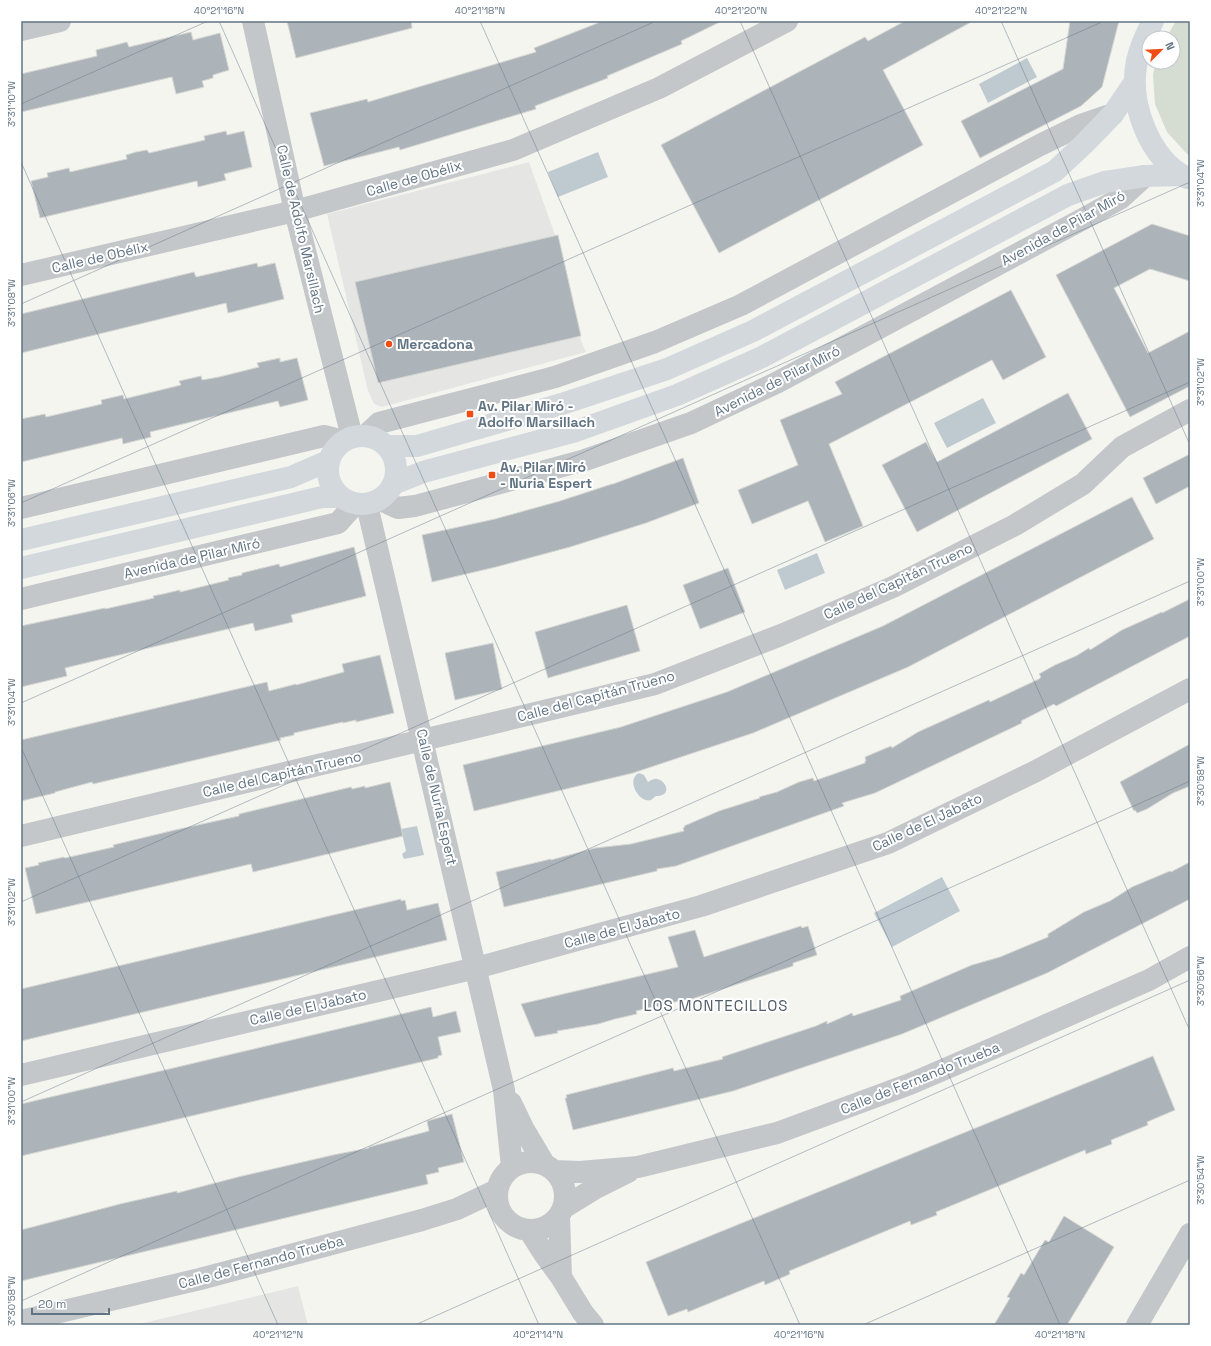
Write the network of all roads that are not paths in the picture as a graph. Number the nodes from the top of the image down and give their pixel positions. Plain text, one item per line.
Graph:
1 (60, 21) edge
2 (253, 21) edge
3 (787, 21) edge
4 (1153, 21) edge
5 (21, 30) edge
6 (1134, 84) junction
7 (1113, 114) junction
8 (1145, 176) junction
9 (1185, 177) edge
10 (295, 211) junction
11 (21, 275) edge
12 (1190, 410) edge
13 (353, 438) junction
14 (386, 446) junction
15 (328, 461) junction
16 (367, 498) junction
17 (21, 508) edge
18 (21, 540) edge
19 (21, 568) edge
20 (21, 599) edge
21 (1190, 689) edge
22 (423, 740) junction
23 (21, 836) edge
24 (1190, 957) edge
25 (476, 968) junction
26 (21, 1075) edge
27 (504, 1090) junction
28 (512, 1167) junction
29 (550, 1168) junction
30 (638, 1168) junction
31 (497, 1190) junction
32 (561, 1212) junction
33 (529, 1230) junction
34 (1190, 1234) edge
35 (562, 1277) junction
36 (21, 1321) edge
37 (593, 1325) edge
38 (1137, 1325) edge

1 - 5 street
2 - 10 street, Calle de Adolfo Marsillach
3 - 10 street, Calle de Obélix
4 - 6 street
6 - 7 street
6 - 9 street
7 - 13 street
7 - 14 street
8 - 9 street, Avenida de Pilar Miró
8 - 16 street, Avenida de Pilar Miró
8 - 16 street, Avenida de Pilar Miró
10 - 11 street, Calle de Obélix
10 - 13 street, Calle de Adolfo Marsillach
12 - 22 street, Calle del Capitán Trueno
13 - 14 street
13 - 15 street
13 - 17 street
14 - 16 street
15 - 16 street
15 - 18 street
16 - 19 street, Avenida de Pilar Miró
16 - 20 street, Avenida de Pilar Miró
16 - 22 street, Calle de Nuria Espert
21 - 25 street, Calle de El Jabato
22 - 23 street, Calle del Capitán Trueno
22 - 25 street, Calle de Nuria Espert
24 - 30 street, Calle de Fernando Trueba
25 - 26 street, Calle de El Jabato
25 - 27 street, Calle de Nuria Espert
27 - 28 street, Calle de Nuria Espert
27 - 29 street, Calle de Nuria Espert
28 - 29 street
28 - 31 street
29 - 30 street, Calle de Fernando Trueba
29 - 32 street
30 - 32 street, Calle de Fernando Trueba
31 - 33 street
31 - 36 street, Calle de Fernando Trueba
32 - 33 street
32 - 35 street
33 - 35 street
34 - 38 street
35 - 37 street

